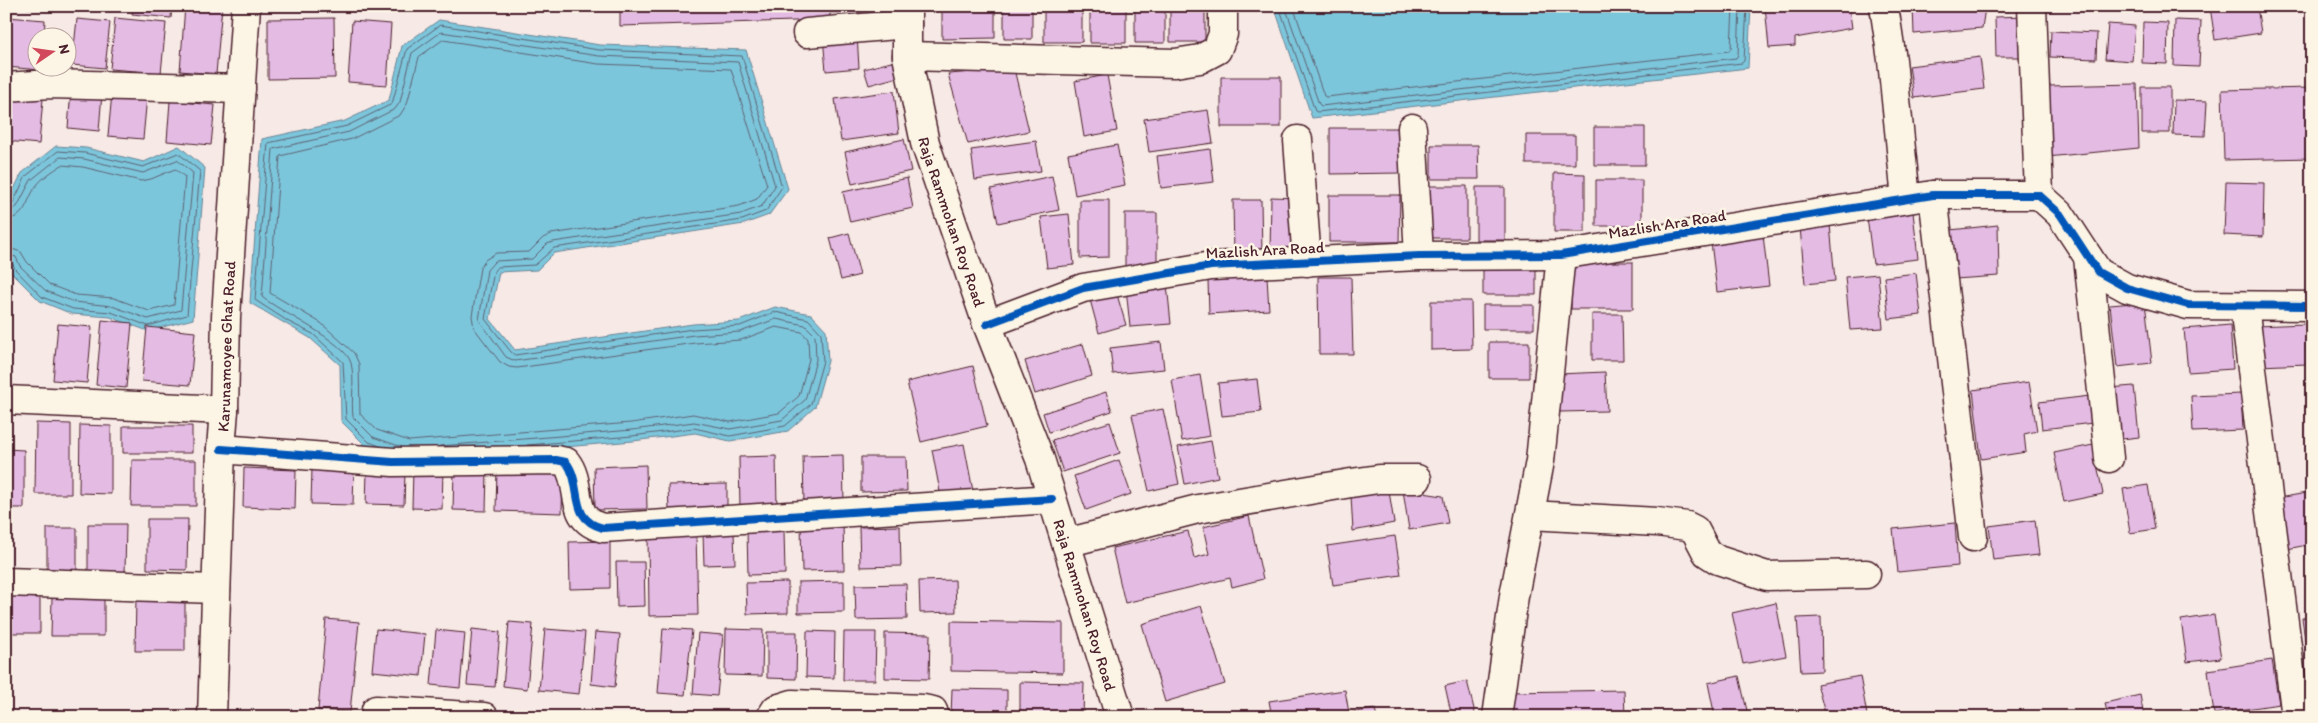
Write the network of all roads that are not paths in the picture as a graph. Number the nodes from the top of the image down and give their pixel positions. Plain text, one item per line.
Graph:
1 (246, 6) edge
2 (1223, 6) edge
3 (1884, 6) edge
4 (2032, 6) edge
5 (908, 15) edge
6 (807, 33) dead end
7 (907, 56) junction
8 (6, 87) edge
9 (241, 88) junction
10 (1412, 128) dead end
11 (1298, 140) dead end
12 (1933, 195) junction
13 (2039, 195) junction
14 (1906, 199) junction
15 (1561, 255) junction
16 (1419, 256) junction
17 (2088, 257) junction
18 (1307, 262) junction
19 (2244, 306) junction
20 (2312, 306) edge
21 (987, 324) junction
22 (6, 400) edge
23 (224, 410) junction
24 (221, 449) junction
25 (2109, 458) dead end
26 (1417, 479) dead end
27 (1052, 499) junction
28 (1530, 515) junction
29 (1973, 537) dead end
30 (1066, 543) junction
31 (1866, 574) dead end
32 (6, 582) edge
33 (216, 590) junction
34 (376, 710) dead end
35 (212, 717) edge
36 (484, 717) edge
37 (771, 717) edge
38 (935, 717) edge
39 (1120, 717) edge
40 (1496, 717) edge
41 (2296, 717) edge

1 - 9 street, Karunamoyee Ghat Road
2 - 7 street
3 - 14 street
4 - 13 street
5 - 6 street
5 - 7 street, Raja Rammohan Roy Road
7 - 21 street, Raja Rammohan Roy Road
8 - 9 street
9 - 23 street, Karunamoyee Ghat Road
10 - 16 street
11 - 18 street
12 - 13 street, Mazlish Ara Road
12 - 14 street, Mazlish Ara Road
12 - 29 street
13 - 17 street
14 - 15 street, Mazlish Ara Road
15 - 16 street, Mazlish Ara Road
15 - 28 street
16 - 18 street, Mazlish Ara Road
17 - 19 street
17 - 25 street
18 - 21 street, Mazlish Ara Road
19 - 20 street
19 - 41 street
21 - 27 street, Raja Rammohan Roy Road
22 - 23 street
23 - 24 street, Karunamoyee Ghat Road
24 - 27 street
24 - 33 street, Karunamoyee Ghat Road
26 - 30 street
27 - 30 street, Raja Rammohan Roy Road
28 - 31 street
28 - 40 street
30 - 39 street, Raja Rammohan Roy Road
32 - 33 street
33 - 35 street, Karunamoyee Ghat Road
34 - 36 street
37 - 38 street

